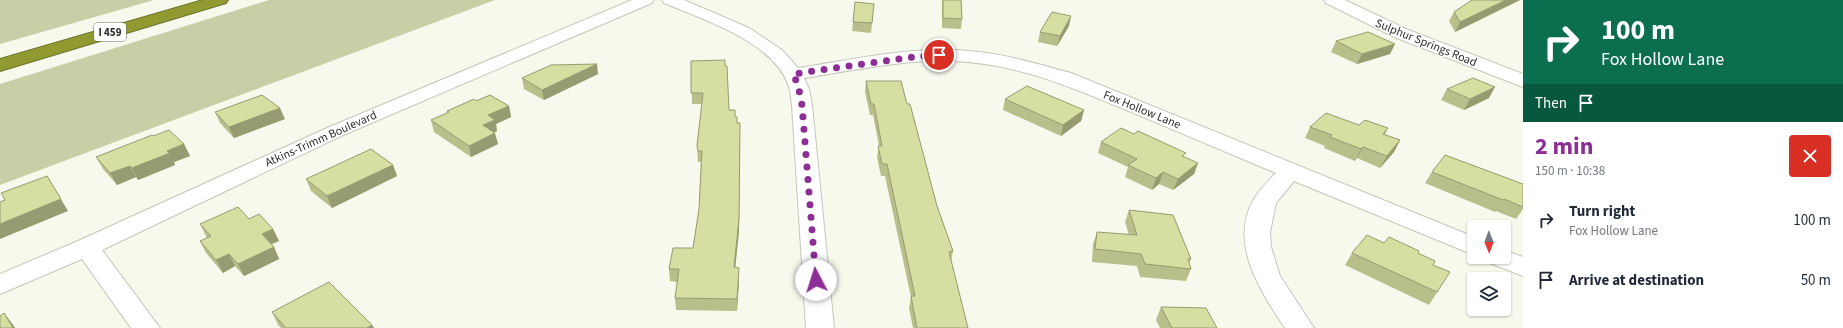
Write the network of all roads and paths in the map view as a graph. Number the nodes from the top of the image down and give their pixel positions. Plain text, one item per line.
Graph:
1 (220, 0) edge
2 (646, 0) edge
3 (670, 0) edge
4 (1332, 0) edge
5 (0, 65) edge
6 (793, 74) junction
7 (1522, 80) edge
8 (1290, 171) junction
9 (1467, 244) edge
10 (87, 247) junction
11 (1511, 262) edge
12 (1523, 267) edge
13 (0, 285) edge
14 (146, 328) edge
15 (820, 328) edge
16 (1300, 328) edge

1 - 5 highway, I 459
2 - 10 street, Atkins-Trimm Boulevard
3 - 6 street
4 - 7 street, Sulphur Springs Road
6 - 8 street, Fox Hollow Lane
6 - 15 street
8 - 9 street, Fox Hollow Lane
8 - 16 street
10 - 13 street, Atkins-Trimm Boulevard
10 - 14 street
11 - 12 street

